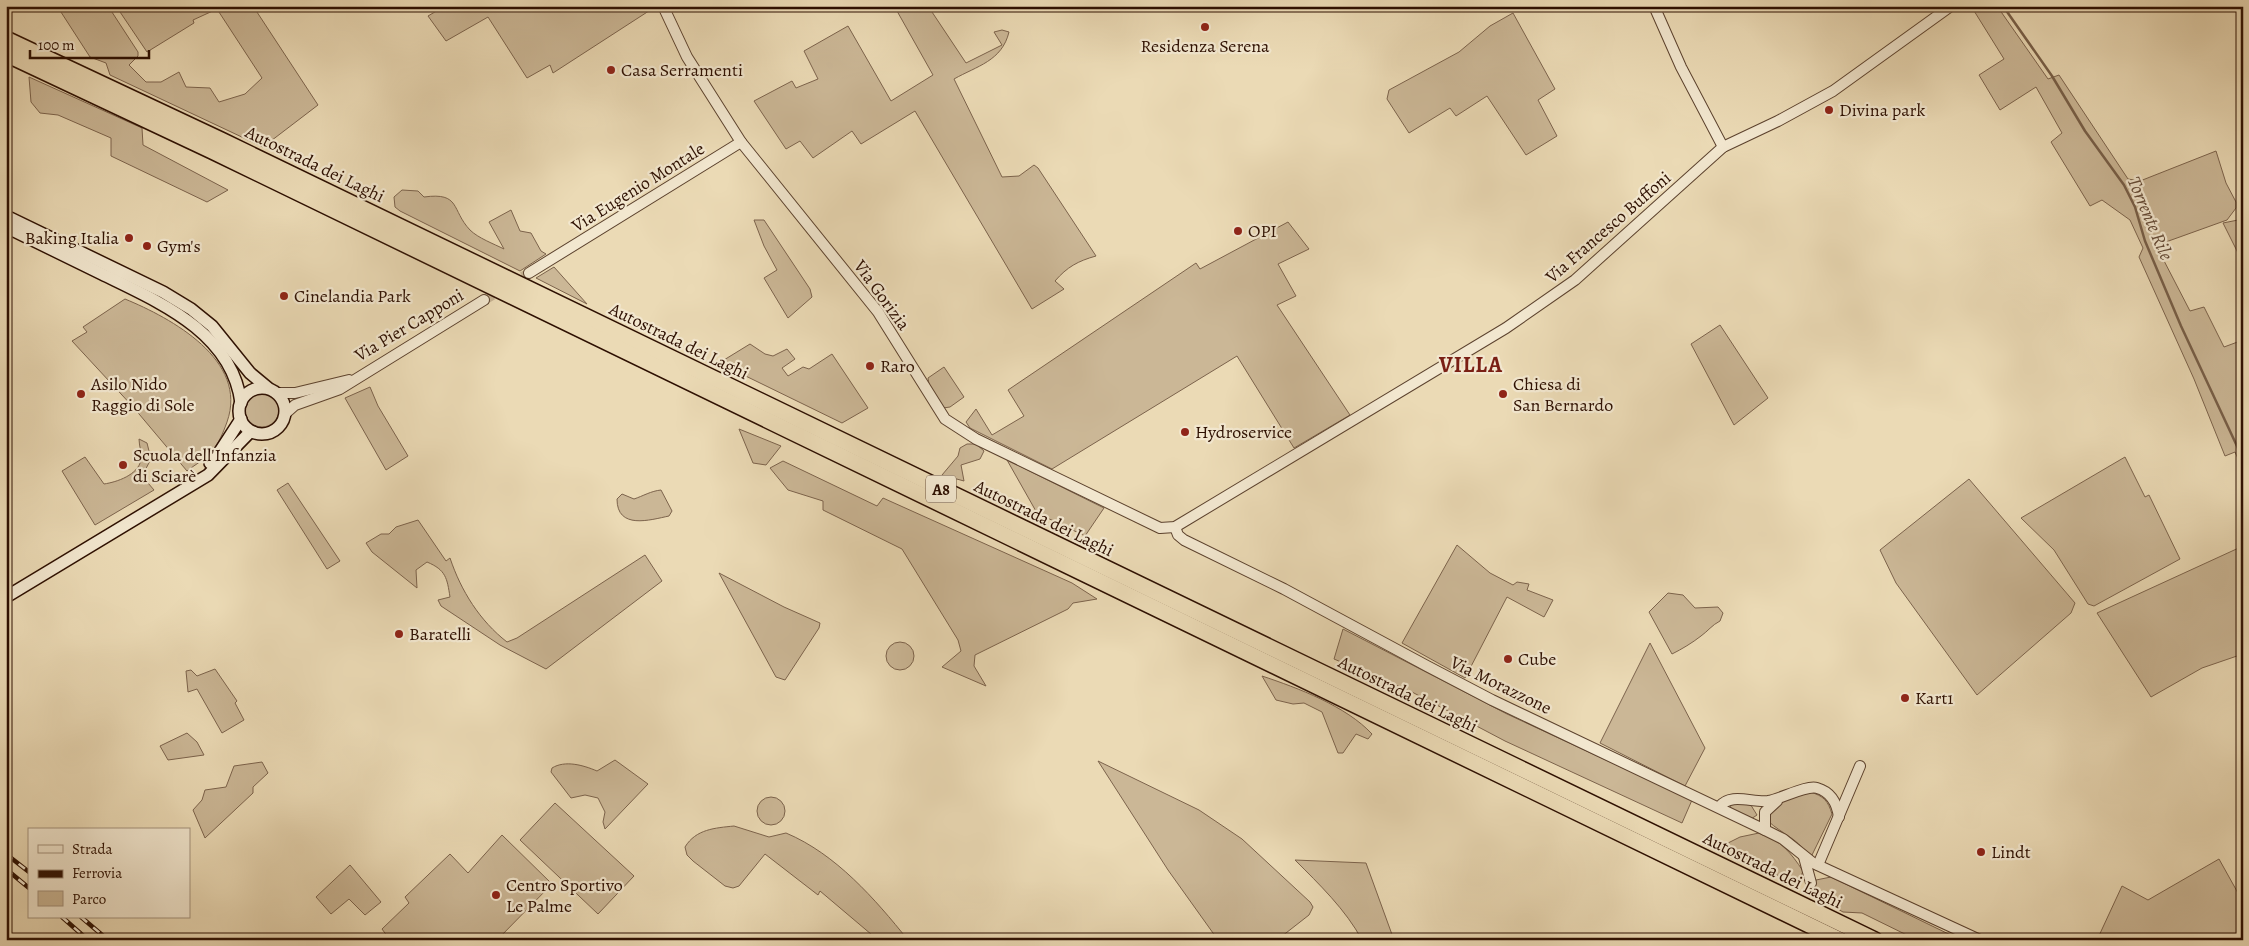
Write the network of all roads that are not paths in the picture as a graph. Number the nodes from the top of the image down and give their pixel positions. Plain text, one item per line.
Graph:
1 (663, 6) edge
2 (1654, 6) edge
3 (1951, 6) edge
4 (6, 39) edge
5 (6, 54) edge
6 (741, 142) junction
7 (1723, 147) junction
8 (6, 216) edge
9 (6, 227) edge
10 (529, 273) tunnel mouth
11 (484, 300) tunnel mouth
12 (353, 380) junction
13 (273, 391) junction
14 (241, 403) junction
15 (286, 413) junction
16 (241, 419) junction
17 (253, 432) junction
18 (1175, 527) junction
19 (6, 589) edge
20 (6, 597) edge
21 (1860, 766) dead end
22 (1779, 799) junction
23 (1719, 807) junction
24 (1839, 817) junction
25 (1765, 830) junction
26 (1826, 848) junction
27 (1804, 857) junction
28 (1818, 865) junction
29 (1847, 876) junction
30 (1811, 883) dead end
31 (1840, 940) edge
32 (1875, 940) edge
33 (1980, 940) edge

1 - 6 street, Via Gorizia
2 - 7 street
3 - 7 street, Via Francesco Buffoni
4 - 32 highway, Autostrada dei Laghi / A8
5 - 31 highway, Autostrada dei Laghi / A8
6 - 10 street, Via Eugenio Montale
6 - 18 street, Via Gorizia
7 - 18 street, Via Francesco Buffoni
8 - 13 main road
9 - 14 main road
11 - 12 street, Via Pier Capponi
12 - 13 street, Via Pier Capponi
12 - 15 street, Via Pier Capponi
13 - 14 main road
13 - 15 main road
14 - 16 main road
15 - 17 main road
16 - 17 main road
16 - 19 main road
17 - 20 main road
18 - 23 street, Via Morazzone
21 - 24 street
22 - 23 street
22 - 24 street
22 - 25 street
23 - 25 street, Via Morazzone
24 - 26 street
25 - 27 street, Via Morazzone
26 - 28 street
26 - 29 street
27 - 28 street, Via Morazzone
27 - 30 street
28 - 29 street, Via Morazzone
29 - 33 street, Via Morazzone

